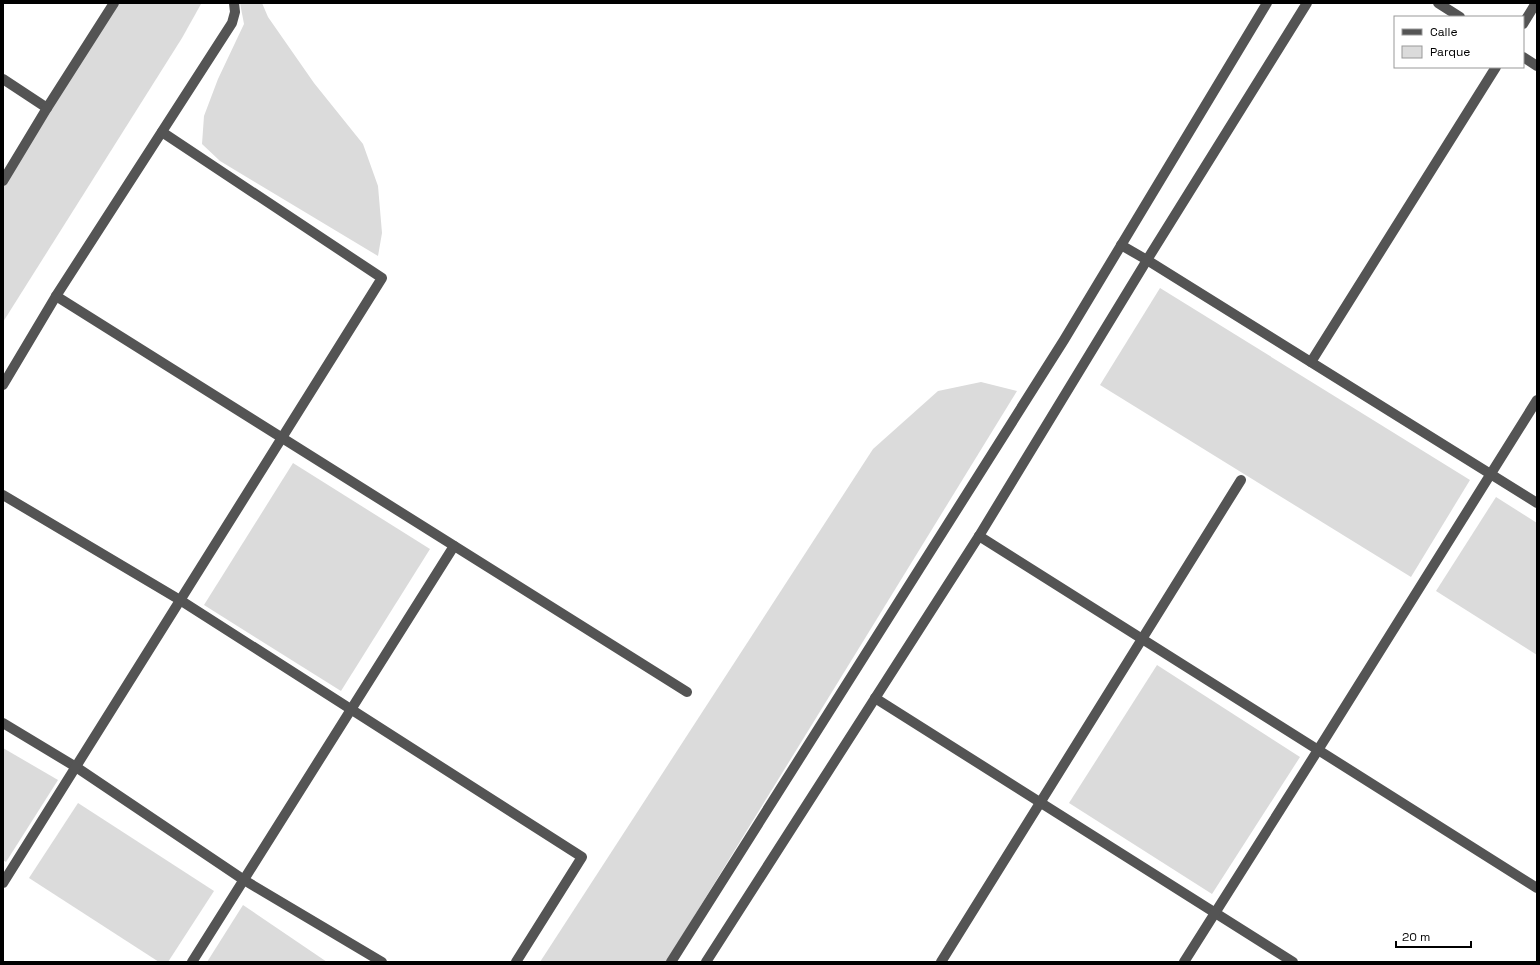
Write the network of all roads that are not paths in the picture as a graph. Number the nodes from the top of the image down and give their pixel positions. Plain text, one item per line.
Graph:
1 (114, 3) edge
2 (234, 3) edge
3 (1267, 3) edge
4 (1307, 3) edge
5 (1438, 3) edge
6 (1536, 3) edge
7 (1458, 16) edge
8 (1524, 22) edge
9 (1524, 59) edge
10 (1537, 66) edge
11 (1495, 68) edge
12 (3, 79) edge
13 (47, 108) junction
14 (162, 132) junction
15 (3, 181) edge
16 (1121, 245) junction
17 (1147, 260) junction
18 (56, 296) junction
19 (1311, 362) junction
20 (3, 385) edge
21 (1537, 400) edge
22 (282, 438) junction
23 (1491, 474) junction
24 (1241, 480) dead end
25 (3, 495) edge
26 (1537, 503) edge
27 (979, 536) junction
28 (454, 546) junction
29 (180, 600) junction
30 (1143, 639) junction
31 (687, 692) dead end
32 (875, 698) junction
33 (351, 709) junction
34 (3, 723) edge
35 (1318, 750) junction
36 (76, 767) junction
37 (1040, 803) junction
38 (244, 880) junction
39 (3, 883) edge
40 (1537, 888) edge
41 (1215, 913) junction
42 (192, 962) edge
43 (382, 962) edge
44 (516, 962) edge
45 (671, 962) edge
46 (706, 962) edge
47 (941, 962) edge
48 (1184, 962) edge
49 (1293, 962) edge

1 - 13 street
2 - 14 street
3 - 16 street
4 - 17 street
5 - 7 street
6 - 8 street
9 - 10 street
11 - 19 street
12 - 13 street
13 - 15 street
14 - 18 street
14 - 22 street
16 - 17 street
16 - 45 street
17 - 19 street
17 - 27 street
18 - 20 street
18 - 22 street
19 - 23 street
21 - 23 street
22 - 28 street
22 - 29 street
23 - 26 street
23 - 35 street
24 - 30 street
25 - 29 street
27 - 30 street
27 - 32 street
28 - 31 street
28 - 33 street
29 - 33 street
29 - 36 street
30 - 35 street
30 - 37 street
32 - 37 street
32 - 46 street
33 - 38 street
33 - 44 street
34 - 36 street
35 - 40 street
35 - 41 street
36 - 38 street
36 - 39 street
37 - 41 street
37 - 47 street
38 - 42 street
38 - 43 street
41 - 48 street
41 - 49 street

